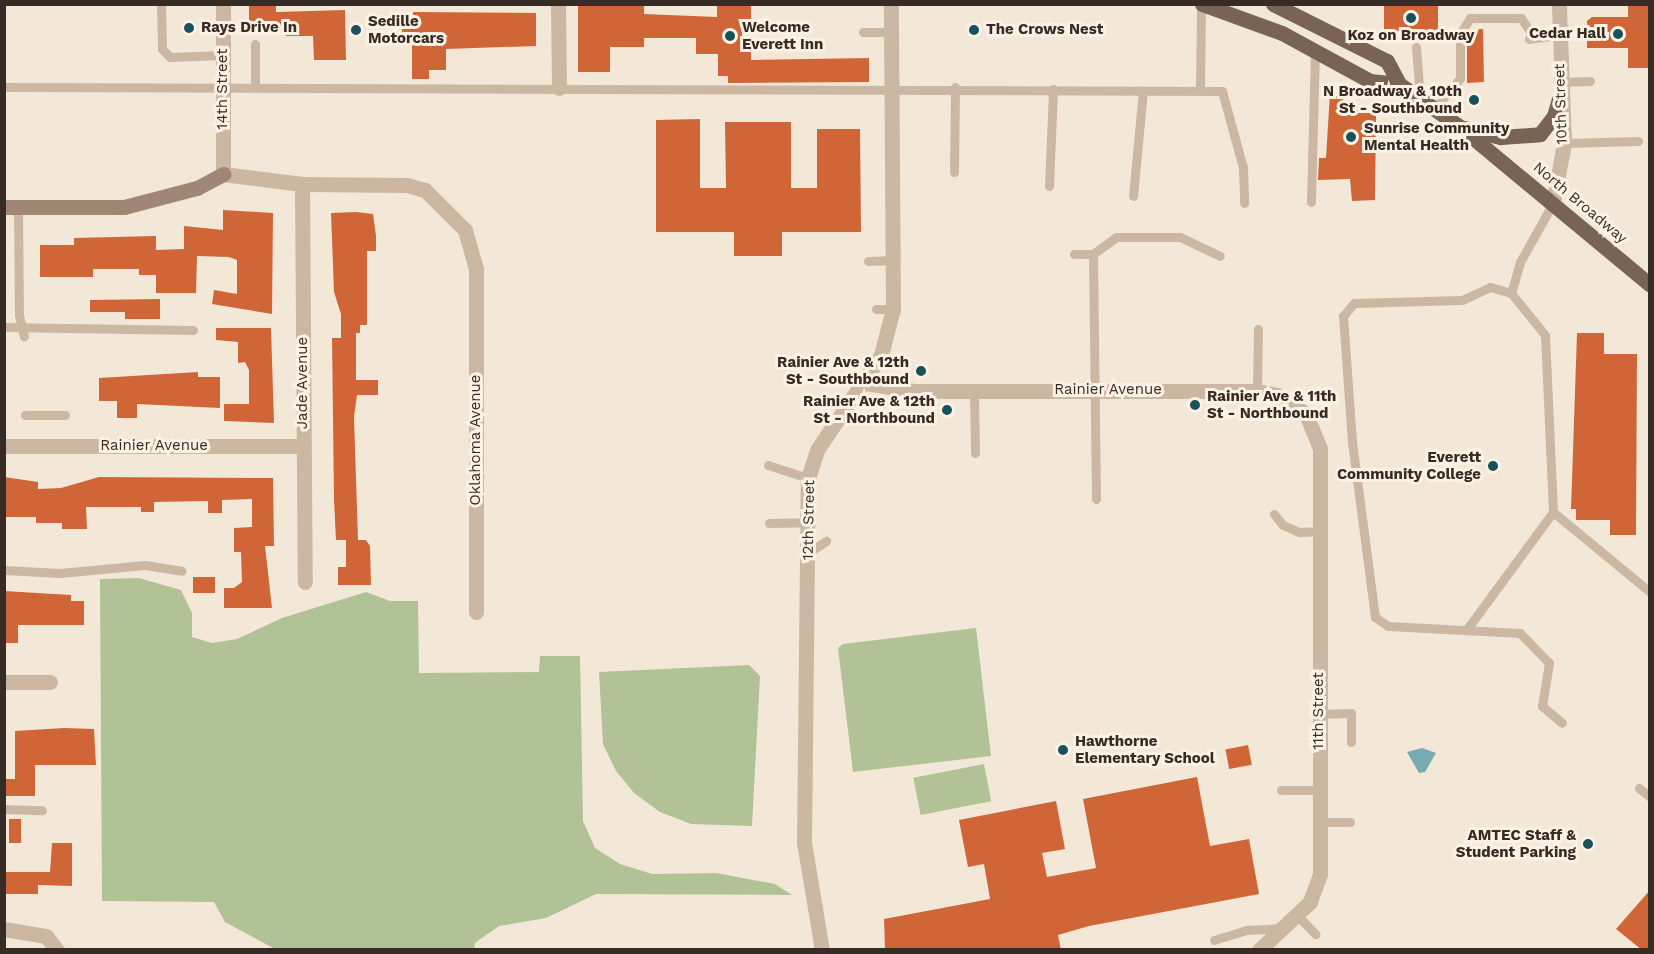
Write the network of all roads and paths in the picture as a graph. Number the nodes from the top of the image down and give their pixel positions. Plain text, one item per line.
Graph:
1 (161, 4) edge
2 (223, 4) edge
3 (558, 4) edge
4 (891, 4) edge
5 (1201, 4) edge
6 (1273, 4) edge
7 (1559, 4) edge
8 (863, 32) dead end
9 (892, 32) junction
10 (1559, 35) junction
11 (255, 44) dead end
12 (1416, 47) dead end
13 (1315, 49) junction
14 (223, 55) junction
15 (1590, 81) dead end
16 (1559, 82) junction
17 (1399, 84) junction
18 (255, 86) junction
19 (4, 87) edge
20 (223, 87) junction
21 (893, 87) junction
22 (955, 87) junction
23 (559, 88) junction
24 (1053, 89) junction
25 (1143, 90) junction
26 (1200, 91) junction
27 (1420, 98) junction
28 (1559, 98) junction
29 (1435, 108) junction
30 (1460, 127) junction
31 (1638, 141) dead end
32 (1564, 143) junction
33 (954, 172) dead end
34 (223, 174) junction
35 (302, 184) junction
36 (1049, 186) dead end
37 (1133, 196) dead end
38 (1311, 202) dead end
39 (1244, 203) dead end
40 (1553, 203) junction
41 (11, 207) edge
42 (1074, 254) dead end
43 (1093, 254) junction
44 (1220, 256) dead end
45 (894, 260) junction
46 (868, 261) dead end
47 (1650, 285) edge
48 (1511, 293) junction
49 (876, 309) dead end
50 (893, 309) junction
51 (4, 327) edge
52 (1258, 329) dead end
53 (193, 330) dead end
54 (24, 331) junction
55 (866, 383) junction
56 (1093, 389) junction
57 (974, 390) junction
58 (1257, 391) junction
59 (25, 415) dead end
60 (65, 415) dead end
61 (4, 446) edge
62 (303, 446) junction
63 (1320, 449) joint
64 (975, 453) dead end
65 (768, 465) dead end
66 (808, 478) junction
67 (1096, 499) dead end
68 (1553, 512) junction
69 (1274, 514) dead end
70 (808, 522) junction
71 (769, 523) dead end
72 (1320, 531) junction
73 (826, 541) dead end
74 (808, 553) junction
75 (4, 570) edge
76 (182, 571) dead end
77 (304, 582) dead end
78 (1650, 592) edge
79 (476, 612) dead end
80 (1467, 629) junction
81 (50, 681) dead end
82 (4, 682) edge
83 (1319, 714) junction
84 (1562, 723) dead end
85 (1351, 742) dead end
86 (1639, 788) dead end
87 (1281, 790) dead end
88 (1319, 790) junction
89 (1650, 797) edge
90 (4, 809) edge
91 (42, 810) dead end
92 (1320, 822) junction
93 (1350, 822) dead end
94 (1296, 914) junction
95 (4, 928) edge
96 (1282, 928) junction
97 (1315, 934) dead end
98 (1214, 940) dead end
99 (57, 950) edge
100 (822, 950) edge
101 (1259, 950) edge

1 - 14 lane
2 - 14 street, 14th Street
3 - 23 street
4 - 9 street, 12th Street
5 - 13 main road, North Broadway
5 - 26 lane
6 - 17 main road
7 - 10 street, 10th Street
8 - 9 lane
9 - 21 street, 12th Street
10 - 16 street, 10th Street
10 - 29 lane
11 - 18 lane
12 - 27 lane
13 - 17 main road, North Broadway
13 - 38 lane
14 - 20 street, 14th Street
15 - 16 lane
16 - 28 street, 10th Street
17 - 27 main road, North Broadway
18 - 20 lane
18 - 23 lane
19 - 20 lane
20 - 34 street, 14th Street
21 - 22 lane
21 - 23 lane
21 - 45 street, 12th Street
22 - 24 lane
22 - 33 lane
24 - 25 lane
24 - 36 lane
25 - 26 lane
25 - 37 lane
26 - 39 lane
27 - 29 main road, North Broadway
28 - 30 main road
28 - 32 street, 10th Street
29 - 30 main road, North Broadway
30 - 40 main road, North Broadway
31 - 32 lane
32 - 40 street, 10th Street
34 - 35 street, Oklahoma Avenue
34 - 41 street
35 - 62 street, Jade Avenue
35 - 79 street, Oklahoma Avenue
40 - 47 main road, North Broadway
40 - 48 lane
41 - 54 lane
42 - 43 lane
43 - 44 lane
43 - 56 lane
45 - 46 lane
45 - 50 street, 12th Street
48 - 68 lane
48 - 80 lane
49 - 50 lane
50 - 55 street, 12th Street
51 - 54 lane
52 - 58 lane
53 - 54 lane
55 - 57 street, Rainier Avenue
55 - 66 street, 12th Street
56 - 57 street, Rainier Avenue
56 - 58 street, Rainier Avenue
56 - 67 lane
57 - 64 lane
58 - 63 street, Rainier Avenue
59 - 60 lane
61 - 62 street, Rainier Avenue
62 - 77 street, Jade Avenue
63 - 72 street, 11th Street
65 - 66 lane
66 - 70 street, 12th Street
68 - 78 lane
68 - 80 lane
69 - 72 lane
70 - 71 lane
70 - 74 street, 12th Street
72 - 83 street, 11th Street
73 - 74 lane
74 - 100 street, 12th Street
75 - 76 lane
80 - 84 lane
81 - 82 street
83 - 85 lane
83 - 88 street, 11th Street
86 - 89 lane
87 - 88 lane
88 - 92 street, 11th Street
90 - 91 lane
92 - 93 lane
92 - 94 street, 11th Street
94 - 96 street, 11th Street
94 - 97 lane
95 - 99 street
96 - 98 lane
96 - 101 street, 11th Street

